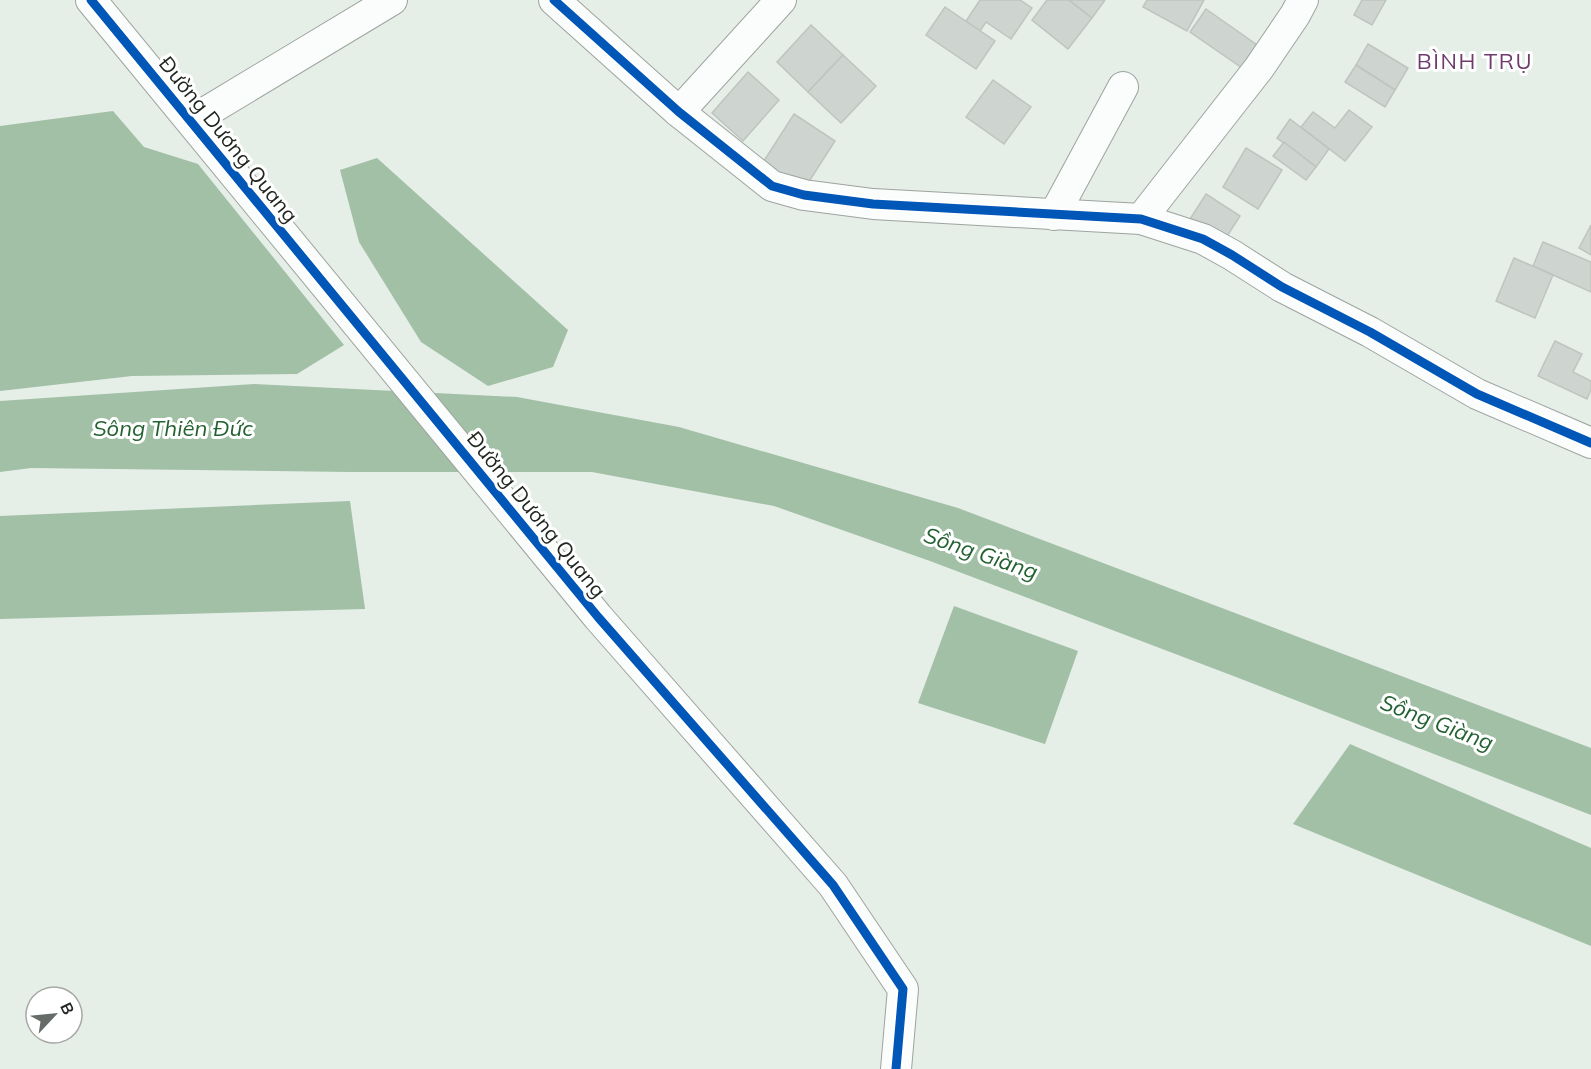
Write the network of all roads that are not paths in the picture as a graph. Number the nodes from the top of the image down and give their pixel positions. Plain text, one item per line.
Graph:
1 (91, 0) edge
2 (392, 0) edge
3 (555, 0) edge
4 (781, 0) edge
5 (1303, 0) edge
6 (1123, 87) dead end
7 (679, 112) junction
8 (191, 121) junction
9 (1054, 215) junction
10 (1141, 219) junction
11 (1591, 443) edge
12 (896, 1069) edge

1 - 8 street, Đường Dương Quang
2 - 8 street
3 - 7 street
4 - 7 street
5 - 10 street
6 - 9 street
7 - 9 street
8 - 12 street, Đường Dương Quang
9 - 10 street
10 - 11 street

